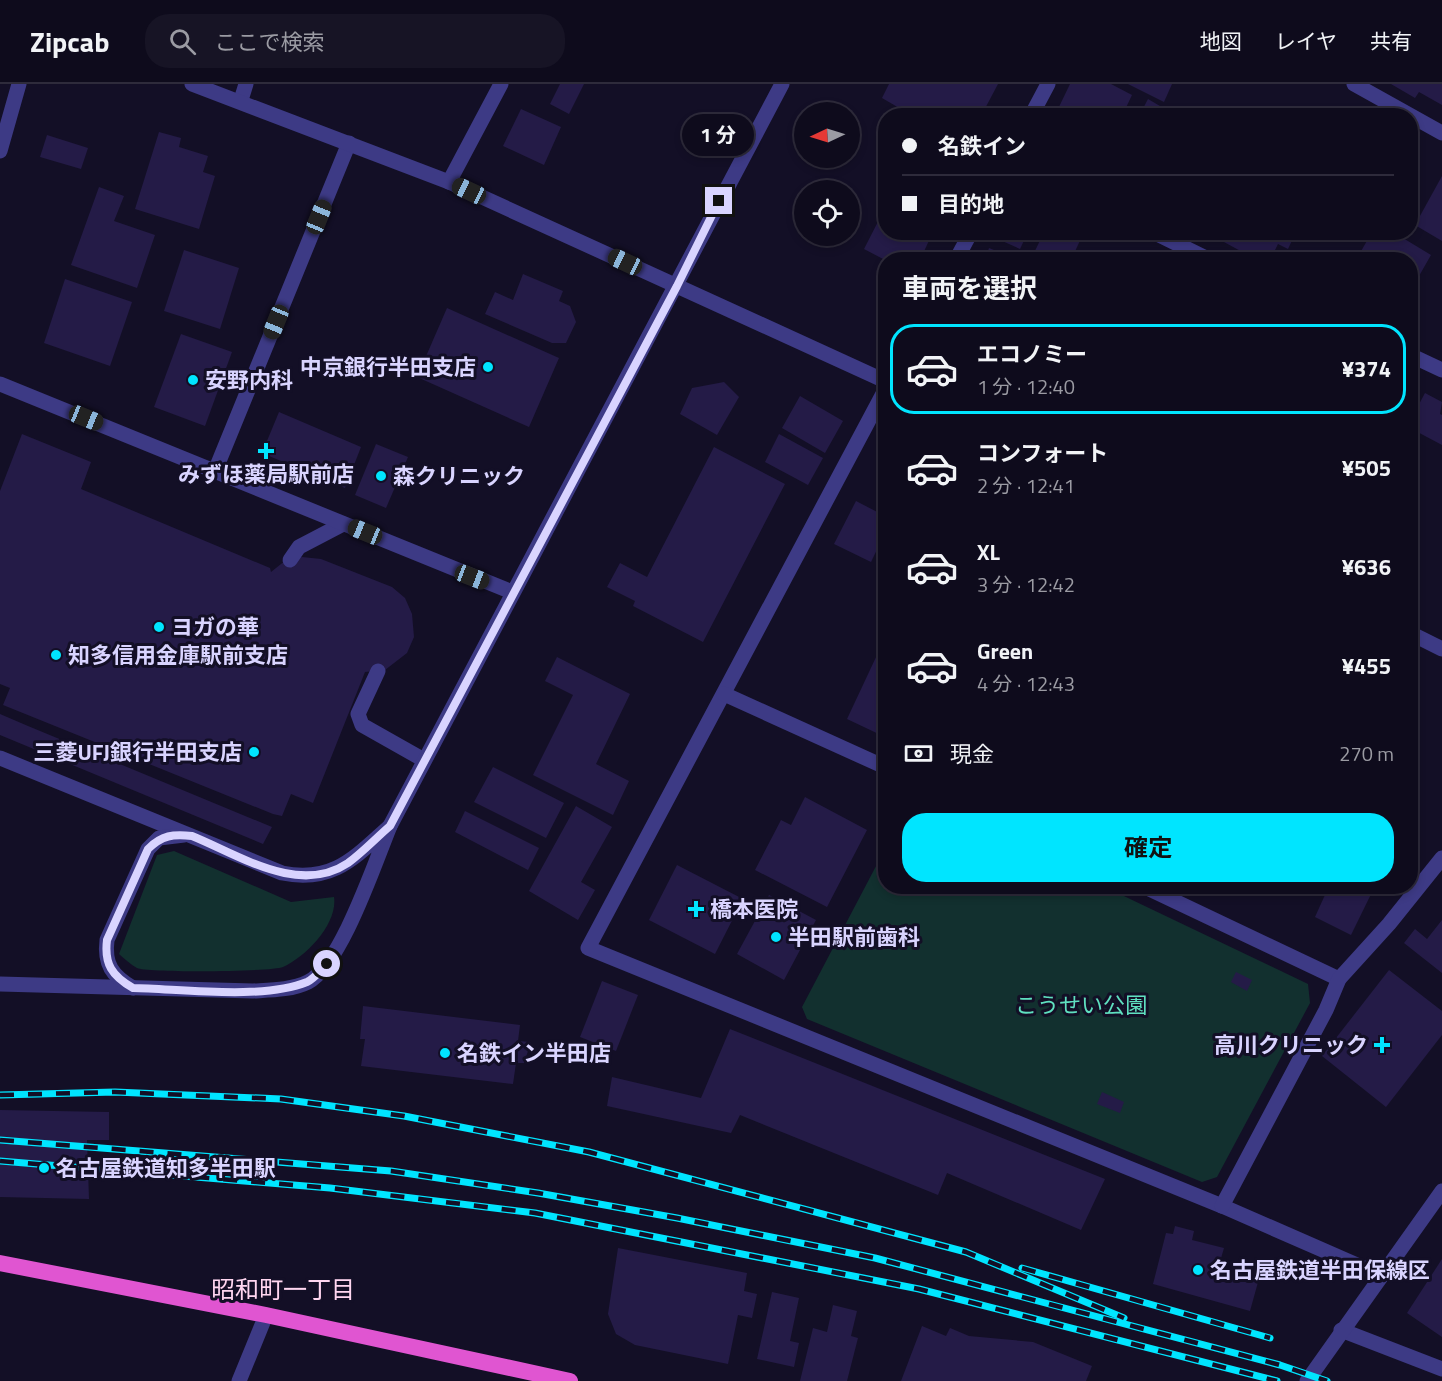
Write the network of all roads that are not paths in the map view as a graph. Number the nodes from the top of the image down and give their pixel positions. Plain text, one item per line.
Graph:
1 (20, 84) edge
2 (192, 84) edge
3 (246, 84) edge
4 (501, 84) edge
5 (782, 84) edge
6 (1048, 84) edge
7 (1354, 84) edge
8 (241, 100) junction
9 (1035, 108) edge
10 (1397, 108) edge
11 (1418, 120) edge
12 (1442, 133) edge
13 (349, 143) junction
14 (0, 151) edge
15 (449, 182) junction
16 (1169, 240) edge
17 (1194, 252) edge
18 (677, 286) junction
19 (1418, 359) edge
20 (1442, 370) edge
21 (878, 378) edge
22 (0, 384) edge
23 (878, 403) edge
24 (215, 471) junction
25 (343, 524) junction
26 (290, 560) dead end
27 (512, 592) junction
28 (1418, 637) edge
29 (1442, 649) edge
30 (378, 671) dead end
31 (724, 694) junction
32 (0, 758) edge
33 (424, 760) junction
34 (878, 764) edge
35 (390, 826) junction
36 (192, 836) junction
37 (1442, 858) edge
38 (1418, 888) edge
39 (1160, 894) edge
40 (1413, 894) edge
41 (1339, 979) junction
42 (0, 984) edge
43 (133, 988) junction
44 (1442, 1191) edge
45 (1222, 1206) junction
46 (0, 1263) edge
47 (1380, 1275) junction
48 (266, 1315) junction
49 (1341, 1330) junction
50 (1442, 1369) edge
51 (563, 1380) edge
52 (239, 1381) edge
53 (1307, 1381) edge

1 - 14 street
2 - 8 street
3 - 8 street
4 - 15 street
5 - 18 street
6 - 9 street
7 - 10 street
8 - 13 street
11 - 12 street
13 - 15 street
13 - 24 street
15 - 18 street
16 - 17 street
18 - 21 street
18 - 27 street
19 - 20 street
22 - 24 street
23 - 31 street
24 - 25 street
25 - 26 street
25 - 27 street
27 - 33 street
28 - 29 street
30 - 33 street
31 - 34 street
31 - 45 street
32 - 36 street
33 - 35 street
35 - 36 street
35 - 43 street
36 - 43 street
37 - 38 street
39 - 41 street
40 - 41 street
41 - 45 street
42 - 43 street
44 - 47 street
45 - 47 street
46 - 48 highway
47 - 49 street
48 - 51 highway
48 - 52 street
49 - 50 street
49 - 53 street

